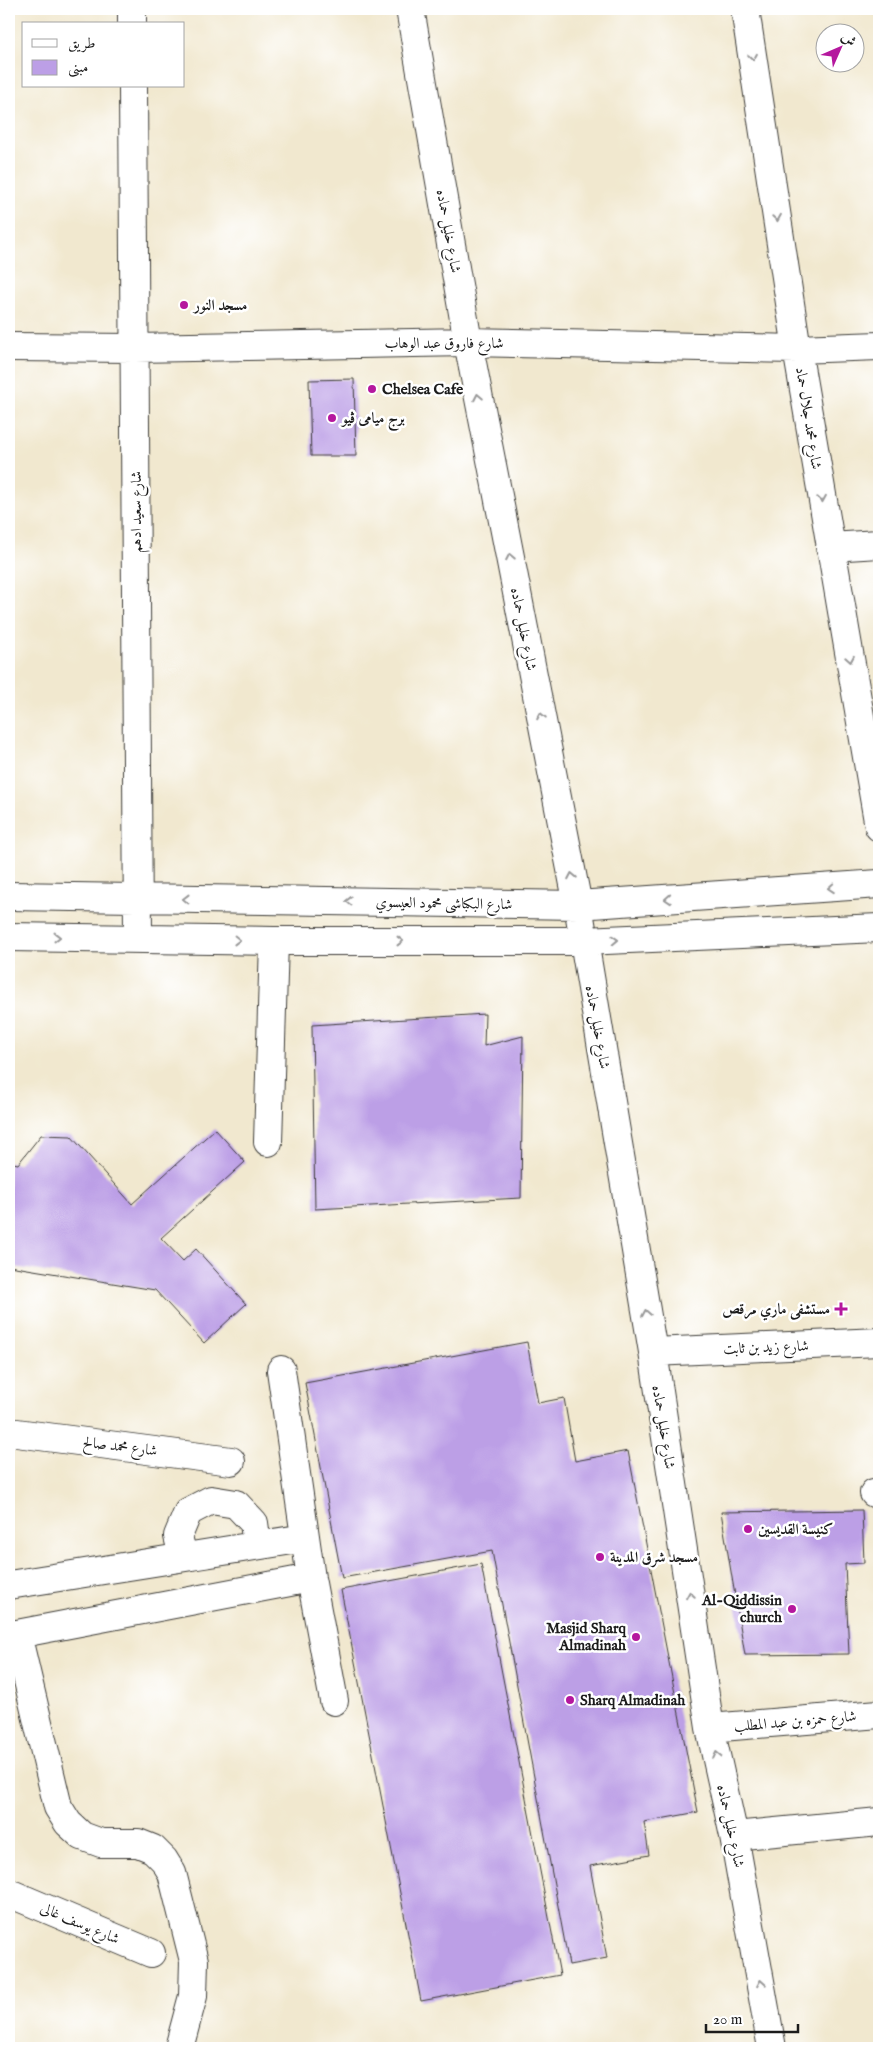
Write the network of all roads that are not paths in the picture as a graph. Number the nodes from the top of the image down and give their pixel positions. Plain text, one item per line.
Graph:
1 (132, 9) edge
2 (410, 9) edge
3 (745, 9) edge
4 (132, 22) edge
5 (132, 88) edge
6 (468, 342) junction
7 (879, 346) edge
8 (9, 347) edge
9 (135, 348) junction
10 (797, 349) junction
11 (879, 544) edge
12 (830, 547) junction
13 (879, 827) edge
14 (879, 884) edge
15 (9, 896) edge
16 (139, 898) junction
17 (578, 905) junction
18 (879, 928) edge
19 (9, 937) edge
20 (138, 938) junction
21 (274, 941) junction
22 (584, 941) junction
23 (268, 1142) dead end
24 (879, 1342) edge
25 (653, 1352) junction
26 (282, 1370) dead end
27 (9, 1432) edge
28 (231, 1460) dead end
29 (305, 1538) junction
30 (257, 1545) junction
31 (183, 1557) junction
32 (311, 1578) junction
33 (9, 1584) edge
34 (13, 1634) edge
35 (334, 1701) dead end
36 (879, 1714) edge
37 (710, 1728) junction
38 (879, 1822) edge
39 (734, 1836) junction
40 (9, 1893) edge
41 (151, 1953) dead end
42 (179, 2048) edge
43 (772, 2048) edge

1 - 4 street
2 - 6 street, شارع خليل حماده
3 -> 10 street, شارع محمد جلال حماد
5 - 9 street, شارع سعيد ادهم
6 - 9 street, شارع فاروق عبد الوهاب
6 - 10 street, شارع فاروق عبد الوهاب
17 -> 6 street, شارع خليل حماده
7 - 10 street, شارع فاروق عبد الوهاب
8 - 9 street, شارع فاروق عبد الوهاب
9 - 16 street, شارع سعيد ادهم
10 -> 12 street, شارع محمد جلال حماد
11 - 12 street
12 -> 13 street, شارع محمد جلال حماد
14 -> 17 street, شارع البكباشى محمود العيسوي
15 - 16 street, شارع البكباشى محمود العيسوي
17 -> 16 street, شارع البكباشى محمود العيسوي
16 - 20 street, شارع سعيد ادهم
17 - 22 street, شارع خليل حماده
22 -> 18 street
19 -> 20 street
20 -> 21 street
21 -> 22 street
21 - 23 street
25 -> 22 street, شارع خليل حماده
24 - 25 street, شارع زيد بن ثابت
37 -> 25 street, شارع خليل حماده
26 - 29 street
27 - 28 street, شارع محمد صالح
29 - 30 street
29 - 32 street
30 - 31 street
30 - 31 street
31 - 33 street
32 - 34 street
32 - 35 street
34 - 42 street
36 - 37 street, شارع حمزه بن عبد المطلب
39 -> 37 street, شارع خليل حماده
38 - 39 street
43 -> 39 street, شارع خليل حماده
40 - 41 street, شارع يوسف غالى

